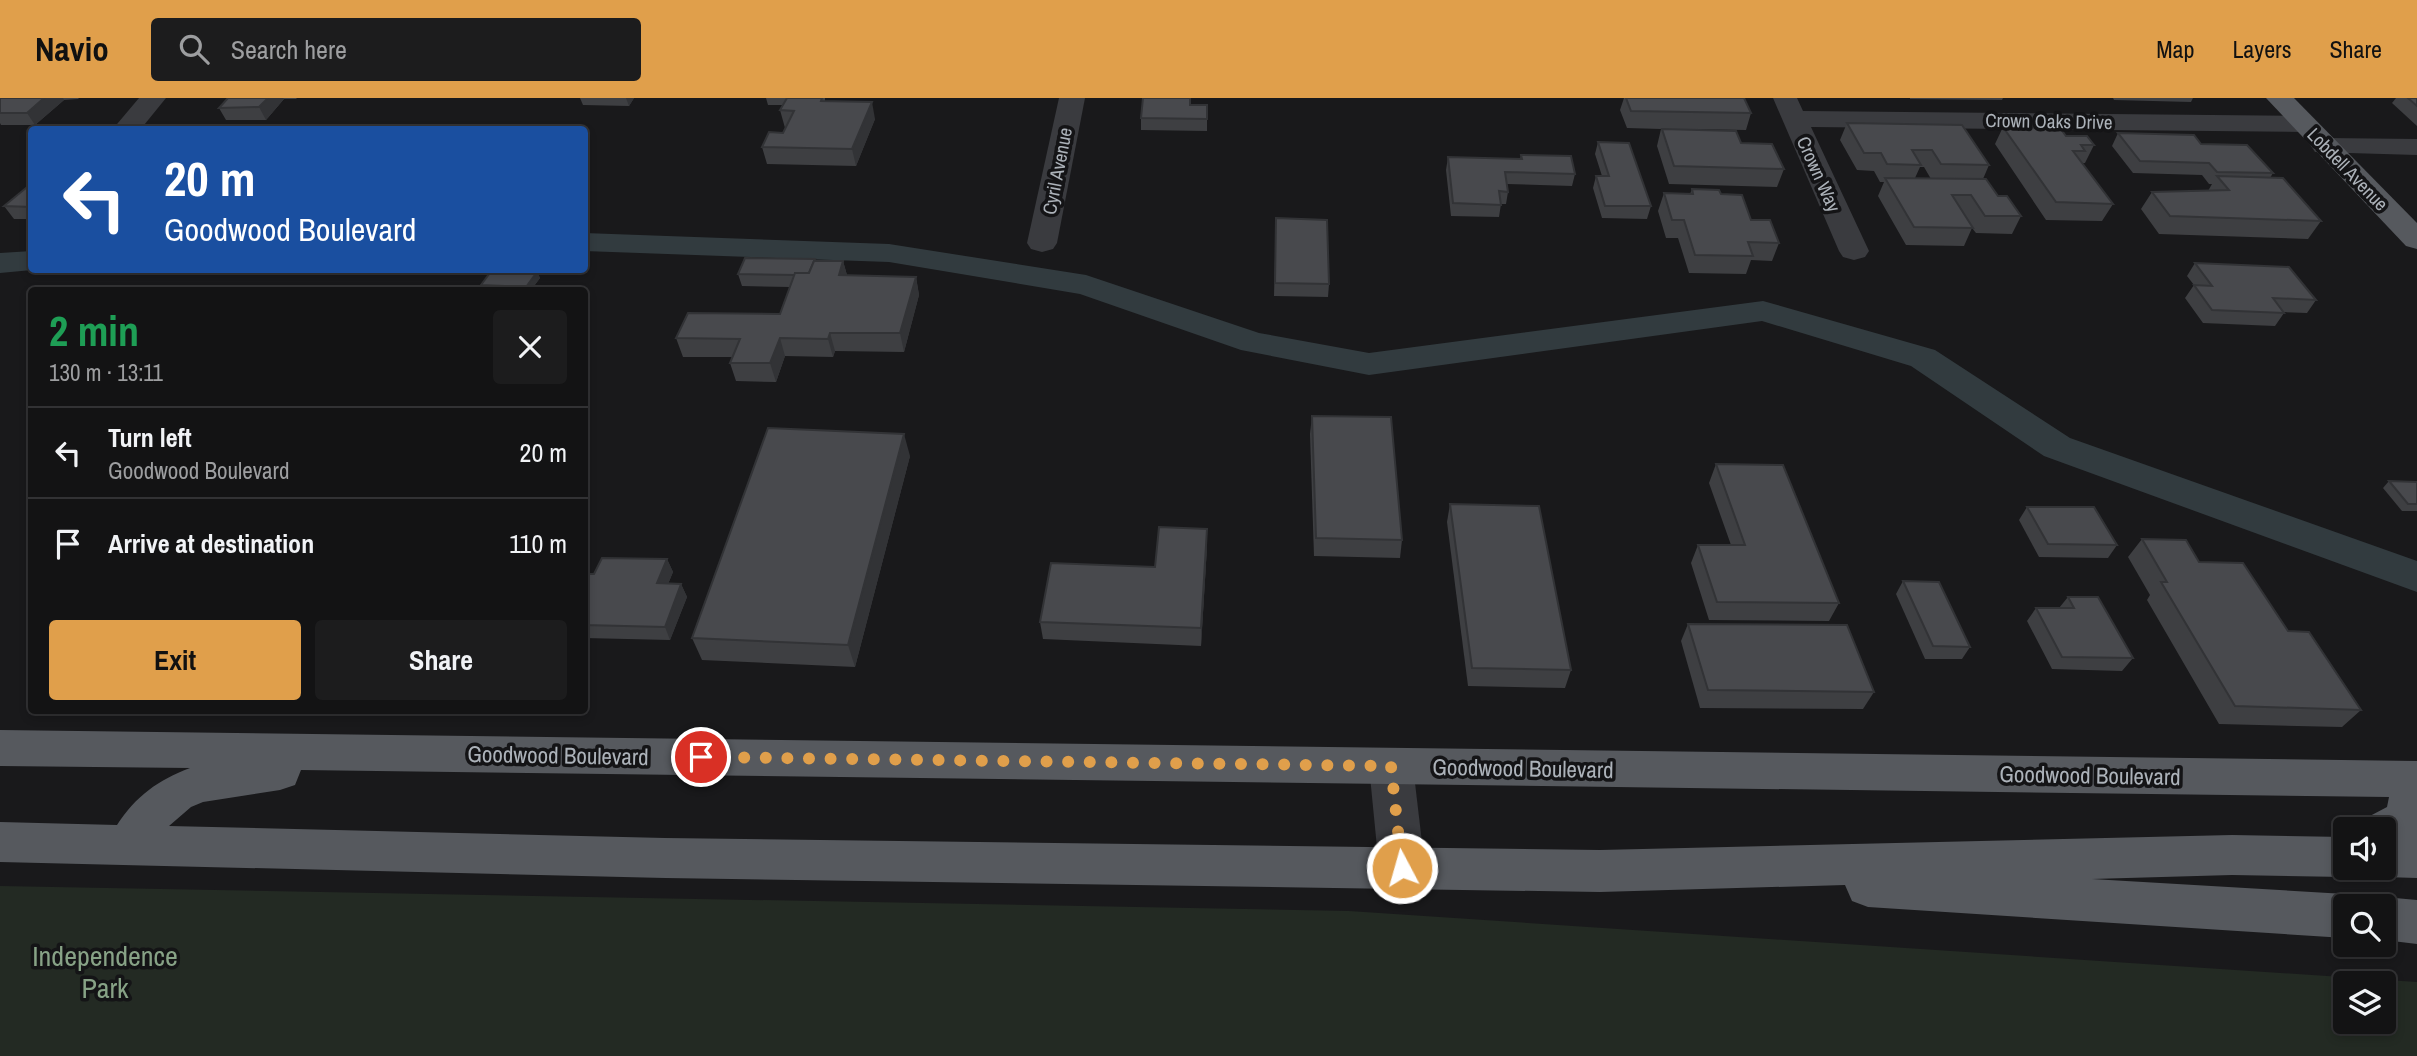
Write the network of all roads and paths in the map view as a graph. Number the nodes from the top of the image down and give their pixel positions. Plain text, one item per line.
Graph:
1 (153, 98) edge
2 (1072, 98) edge
3 (2279, 98) edge
4 (1789, 108) edge
5 (2304, 124) junction
6 (128, 126) edge
7 (2325, 146) junction
8 (2417, 147) edge
9 (2417, 240) edge
10 (1042, 243) dead end
11 (1854, 251) dead end
12 (0, 748) edge
13 (421, 754) junction
14 (1391, 766) junction
15 (2415, 779) edge
16 (2396, 829) edge
17 (2333, 839) edge
18 (0, 842) edge
19 (130, 844) junction
20 (2232, 855) junction
21 (2333, 857) edge
22 (2396, 857) edge
23 (2417, 858) edge
24 (1402, 868) junction
25 (1601, 871) junction
26 (2333, 915) edge
27 (2396, 920) edge
28 (2417, 922) edge

1 - 6 street
2 - 10 street, Cyril Avenue
3 - 5 main road, Lobdell Avenue
4 - 5 street, Crown Oaks Drive
4 - 11 street, Crown Way
5 - 7 main road, Lobdell Avenue
7 - 8 street
7 - 9 main road, Lobdell Avenue
12 - 13 main road, Goodwood Boulevard
13 - 14 main road, Goodwood Boulevard
13 - 19 main road
14 - 15 main road, Goodwood Boulevard
14 - 24 street
15 - 16 main road
17 - 20 main road
18 - 19 main road
19 - 24 main road
20 - 21 main road
20 - 25 main road
22 - 23 main road
24 - 25 main road
25 - 26 main road
27 - 28 main road

